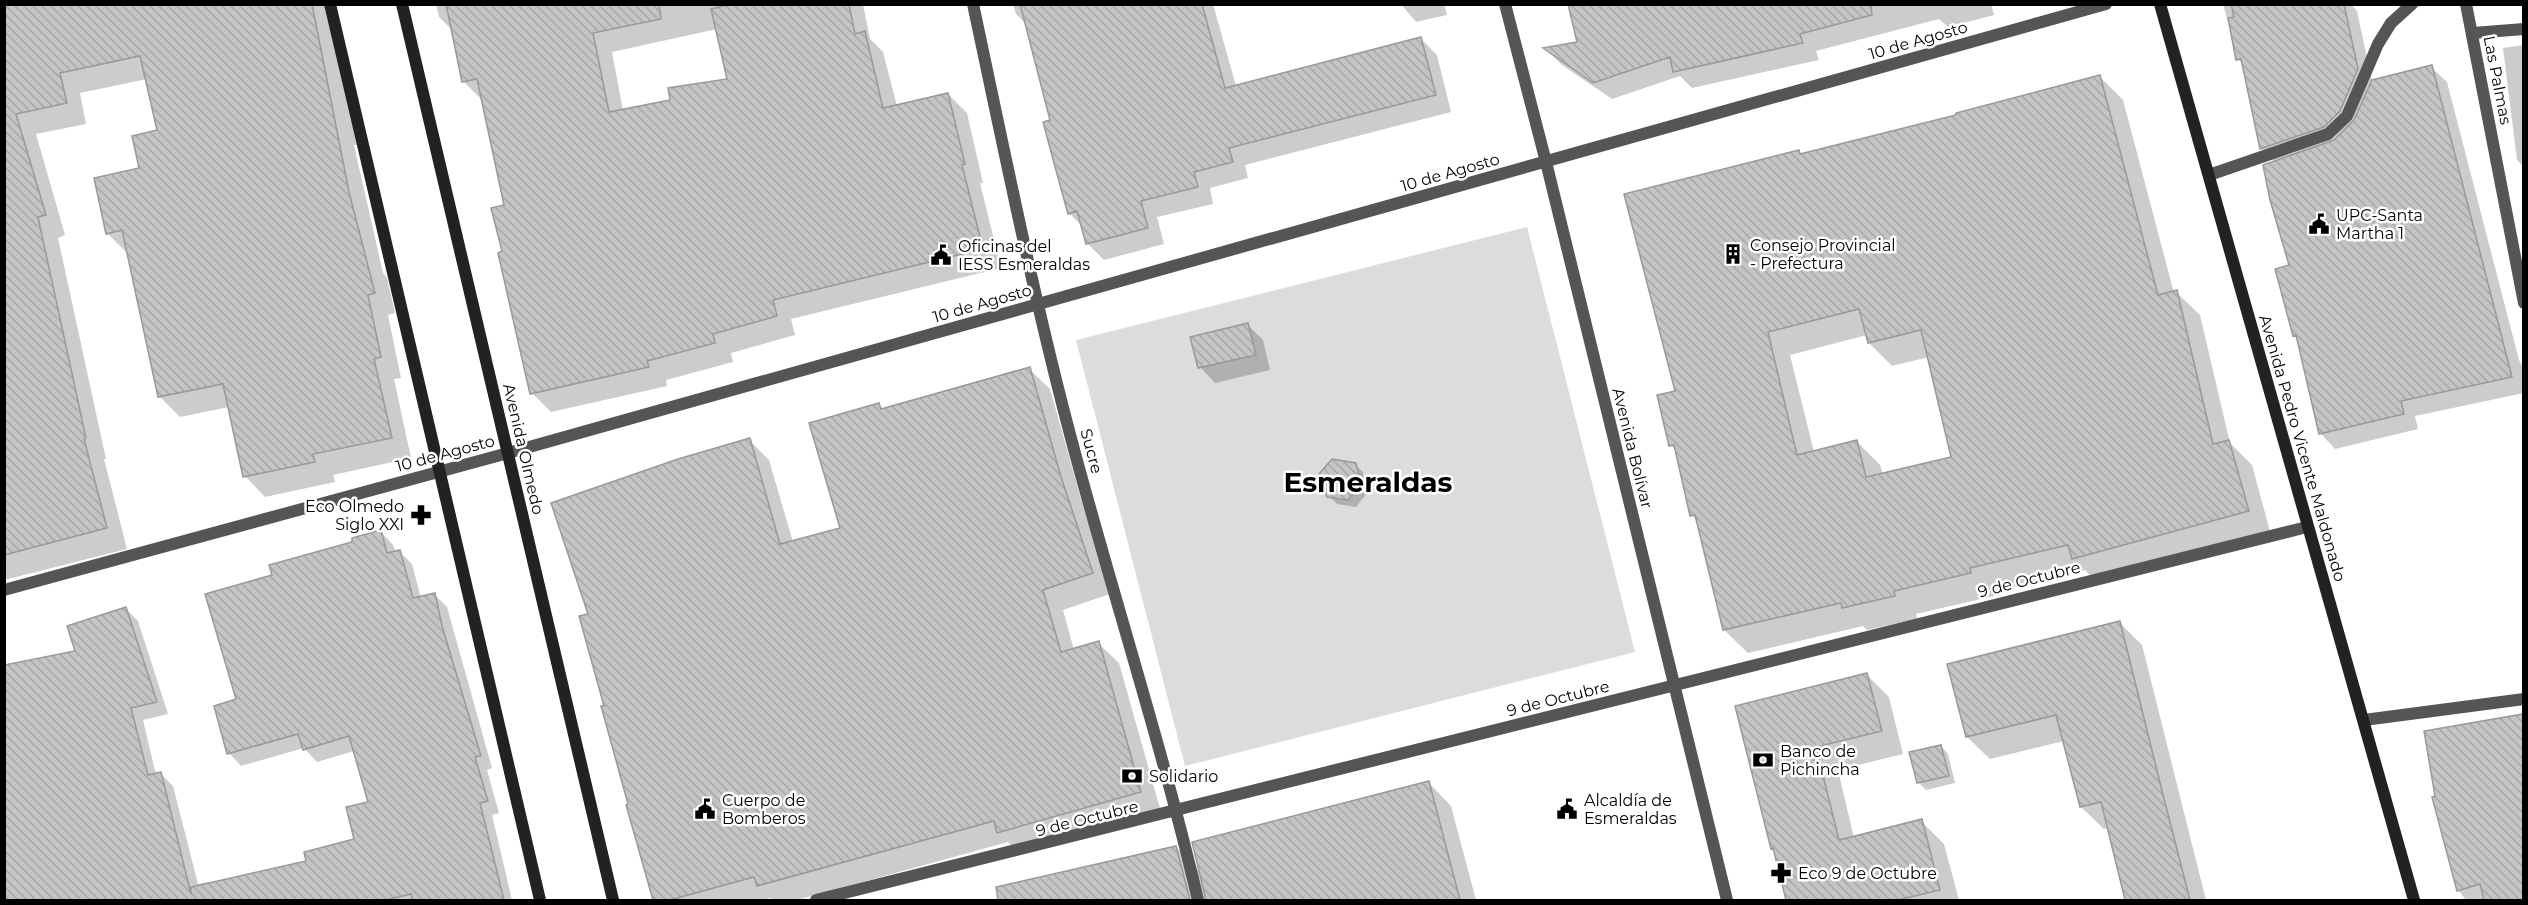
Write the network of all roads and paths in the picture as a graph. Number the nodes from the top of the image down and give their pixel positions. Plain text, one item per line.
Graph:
1 (330, 4) edge
2 (402, 4) edge
3 (973, 4) edge
4 (1505, 4) edge
5 (2106, 4) edge
6 (2160, 4) edge
7 (2412, 4) edge
8 (2466, 4) edge
9 (2523, 29) edge
10 (2473, 33) junction
11 (1546, 162) junction
12 (2209, 175) junction
13 (2523, 303) edge
14 (1037, 304) junction
15 (508, 453) junction
16 (440, 472) junction
17 (2307, 527) junction
18 (4, 590) edge
19 (1674, 685) junction
20 (2523, 699) edge
21 (2364, 720) junction
22 (1177, 813) junction
23 (540, 900) edge
24 (613, 900) edge
25 (816, 900) edge
26 (1198, 900) edge
27 (1726, 900) edge
28 (2414, 900) edge

1 - 16 street
2 - 15 street, Avenida Olmedo
3 - 14 street, Sucre
4 - 11 street, Avenida Bolívar
5 - 11 street, 10 de Agosto
6 - 12 street, Avenida Pedro Vicente Maldonado
7 - 12 street
8 - 10 street, Las Palmas
9 - 10 street
10 - 13 street, Las Palmas
11 - 14 street, 10 de Agosto
11 - 19 street, Avenida Bolívar
12 - 17 street, Avenida Pedro Vicente Maldonado
14 - 15 street, 10 de Agosto
14 - 22 street, Sucre
15 - 16 street, 10 de Agosto
15 - 24 street, Avenida Olmedo
16 - 18 street, 10 de Agosto
16 - 23 street
17 - 19 street, 9 de Octubre
17 - 21 street, Avenida Pedro Vicente Maldonado
19 - 22 street, 9 de Octubre
19 - 27 street, Avenida Bolívar
20 - 21 street
21 - 28 street, Avenida Pedro Vicente Maldonado
22 - 25 street, 9 de Octubre
22 - 26 street, Sucre

